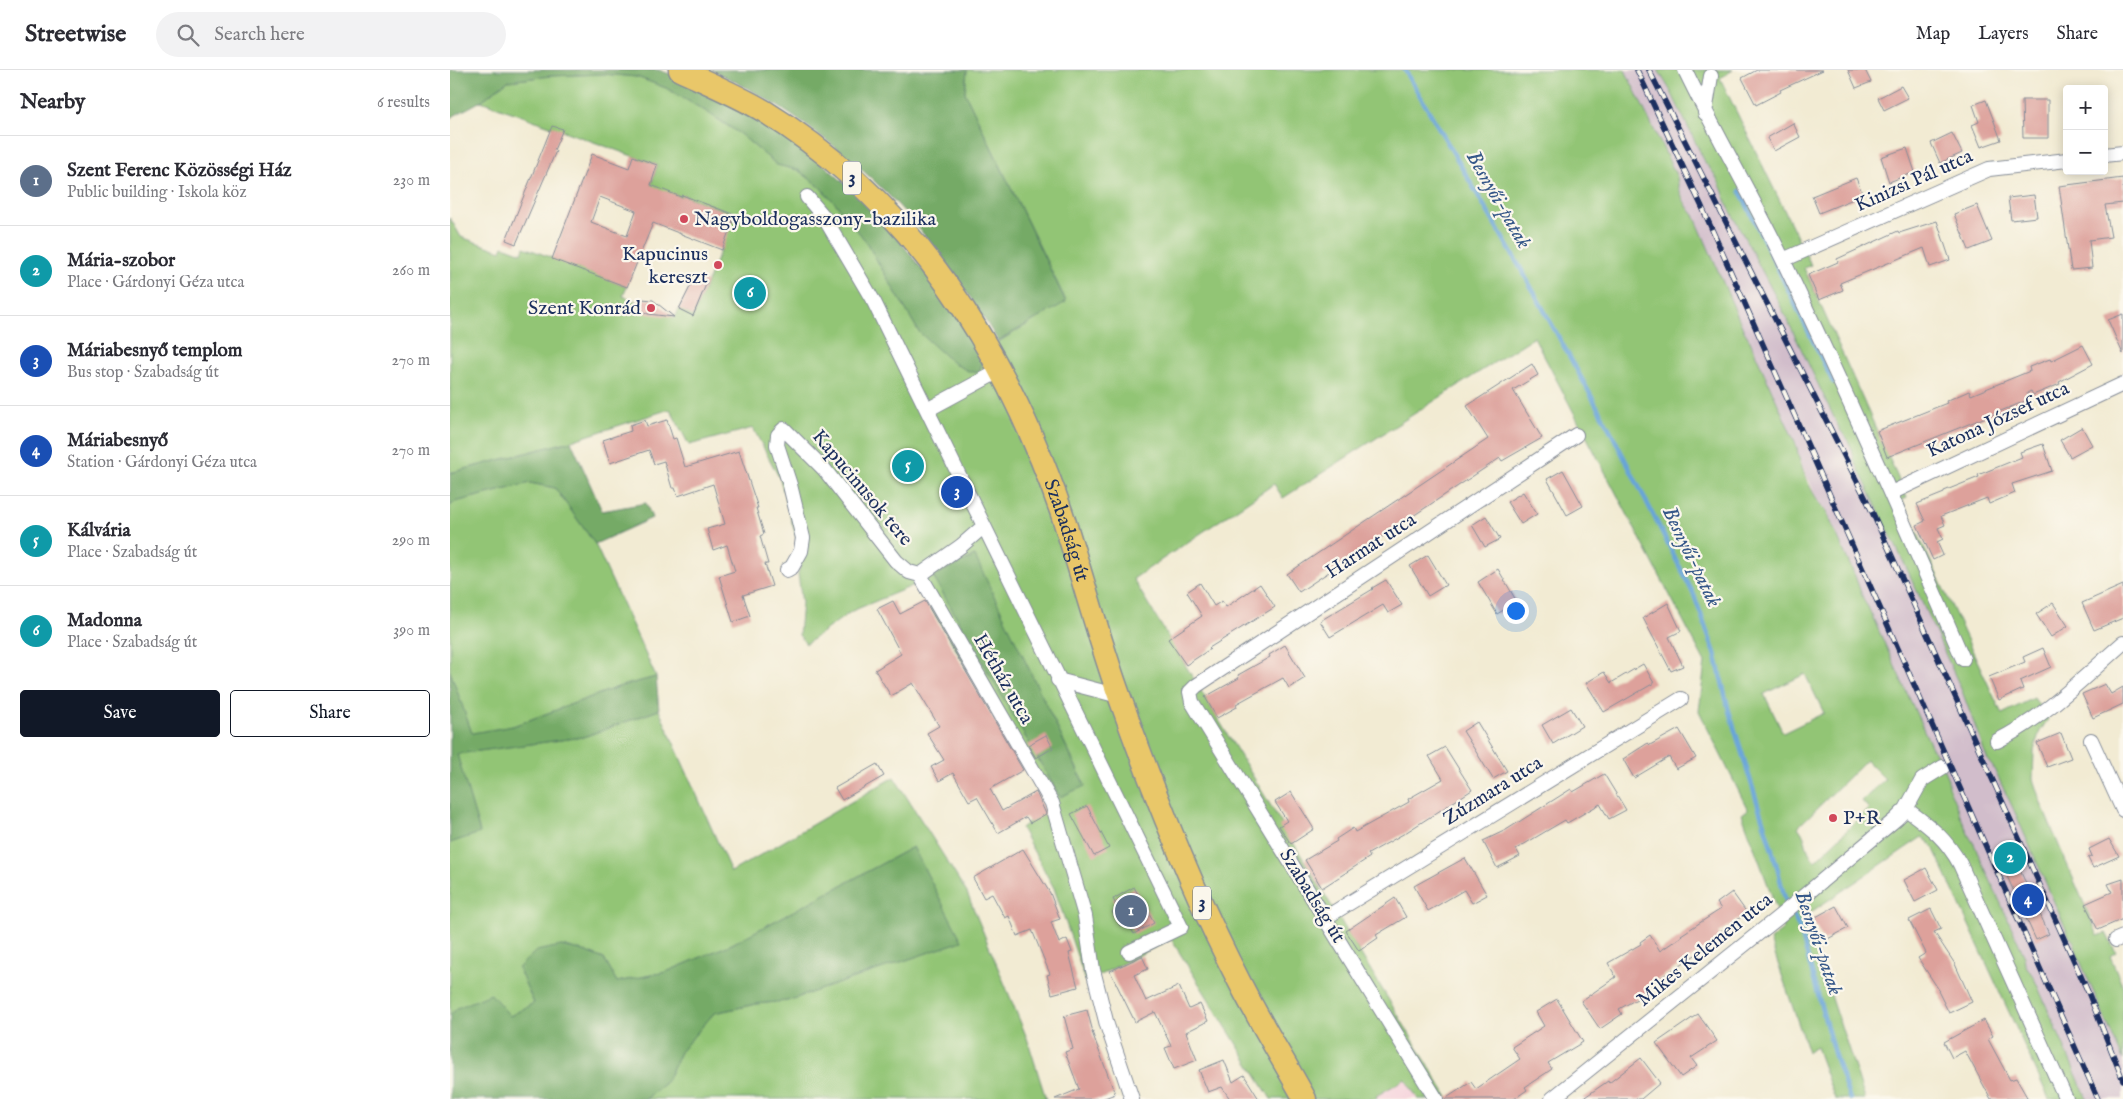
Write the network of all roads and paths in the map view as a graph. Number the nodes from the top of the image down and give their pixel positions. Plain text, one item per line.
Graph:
1 (680, 70) edge
2 (1686, 70) edge
3 (1716, 73) edge
4 (1705, 113) junction
5 (2123, 153) edge
6 (2108, 155) edge
7 (2063, 160) edge
8 (807, 197) dead end
9 (1783, 260) junction
10 (1001, 370) junction
11 (2123, 384) edge
12 (927, 410) junction
13 (1576, 435) dead end
14 (1891, 493) junction
15 (984, 526) junction
16 (787, 570) dead end
17 (920, 575) junction
18 (2123, 643) edge
19 (1963, 659) dead end
20 (1058, 680) junction
21 (1190, 692) joint
22 (1120, 696) junction
23 (1682, 699) dead end
24 (2091, 740) dead end
25 (1997, 741) dead end
26 (1943, 767) dead end
27 (1906, 809) junction
28 (2123, 810) edge
29 (1325, 918) junction
30 (1130, 952) dead end
31 (1132, 1099) edge
32 (1305, 1099) edge
33 (1436, 1099) edge
34 (1552, 1099) edge
35 (2066, 1099) edge

1 - 10 main road, Szabadság út / 3
2 - 3 street
2 - 4 street
3 - 4 street
4 - 9 street
5 - 6 street
7 - 9 street, Kinizsi Pál utca
8 - 12 street
9 - 14 street
10 - 12 street
10 - 22 main road, Szabadság út / 3
11 - 14 street, Katona József utca
12 - 15 street
13 - 21 street, Harmat utca
14 - 19 street
15 - 17 street
15 - 20 street
16 - 17 street, Kapucinusok tere
17 - 31 street, Hétház utca
18 - 25 street
20 - 22 street
20 - 30 street
21 - 29 street, Szabadság út
22 - 32 main road, Szabadság út / 3
23 - 29 street, Zúzmara utca
24 - 28 street
26 - 27 street, Mikes Kelemen utca
27 - 34 street, Mikes Kelemen utca
27 - 35 street
29 - 33 street, Szabadság út

